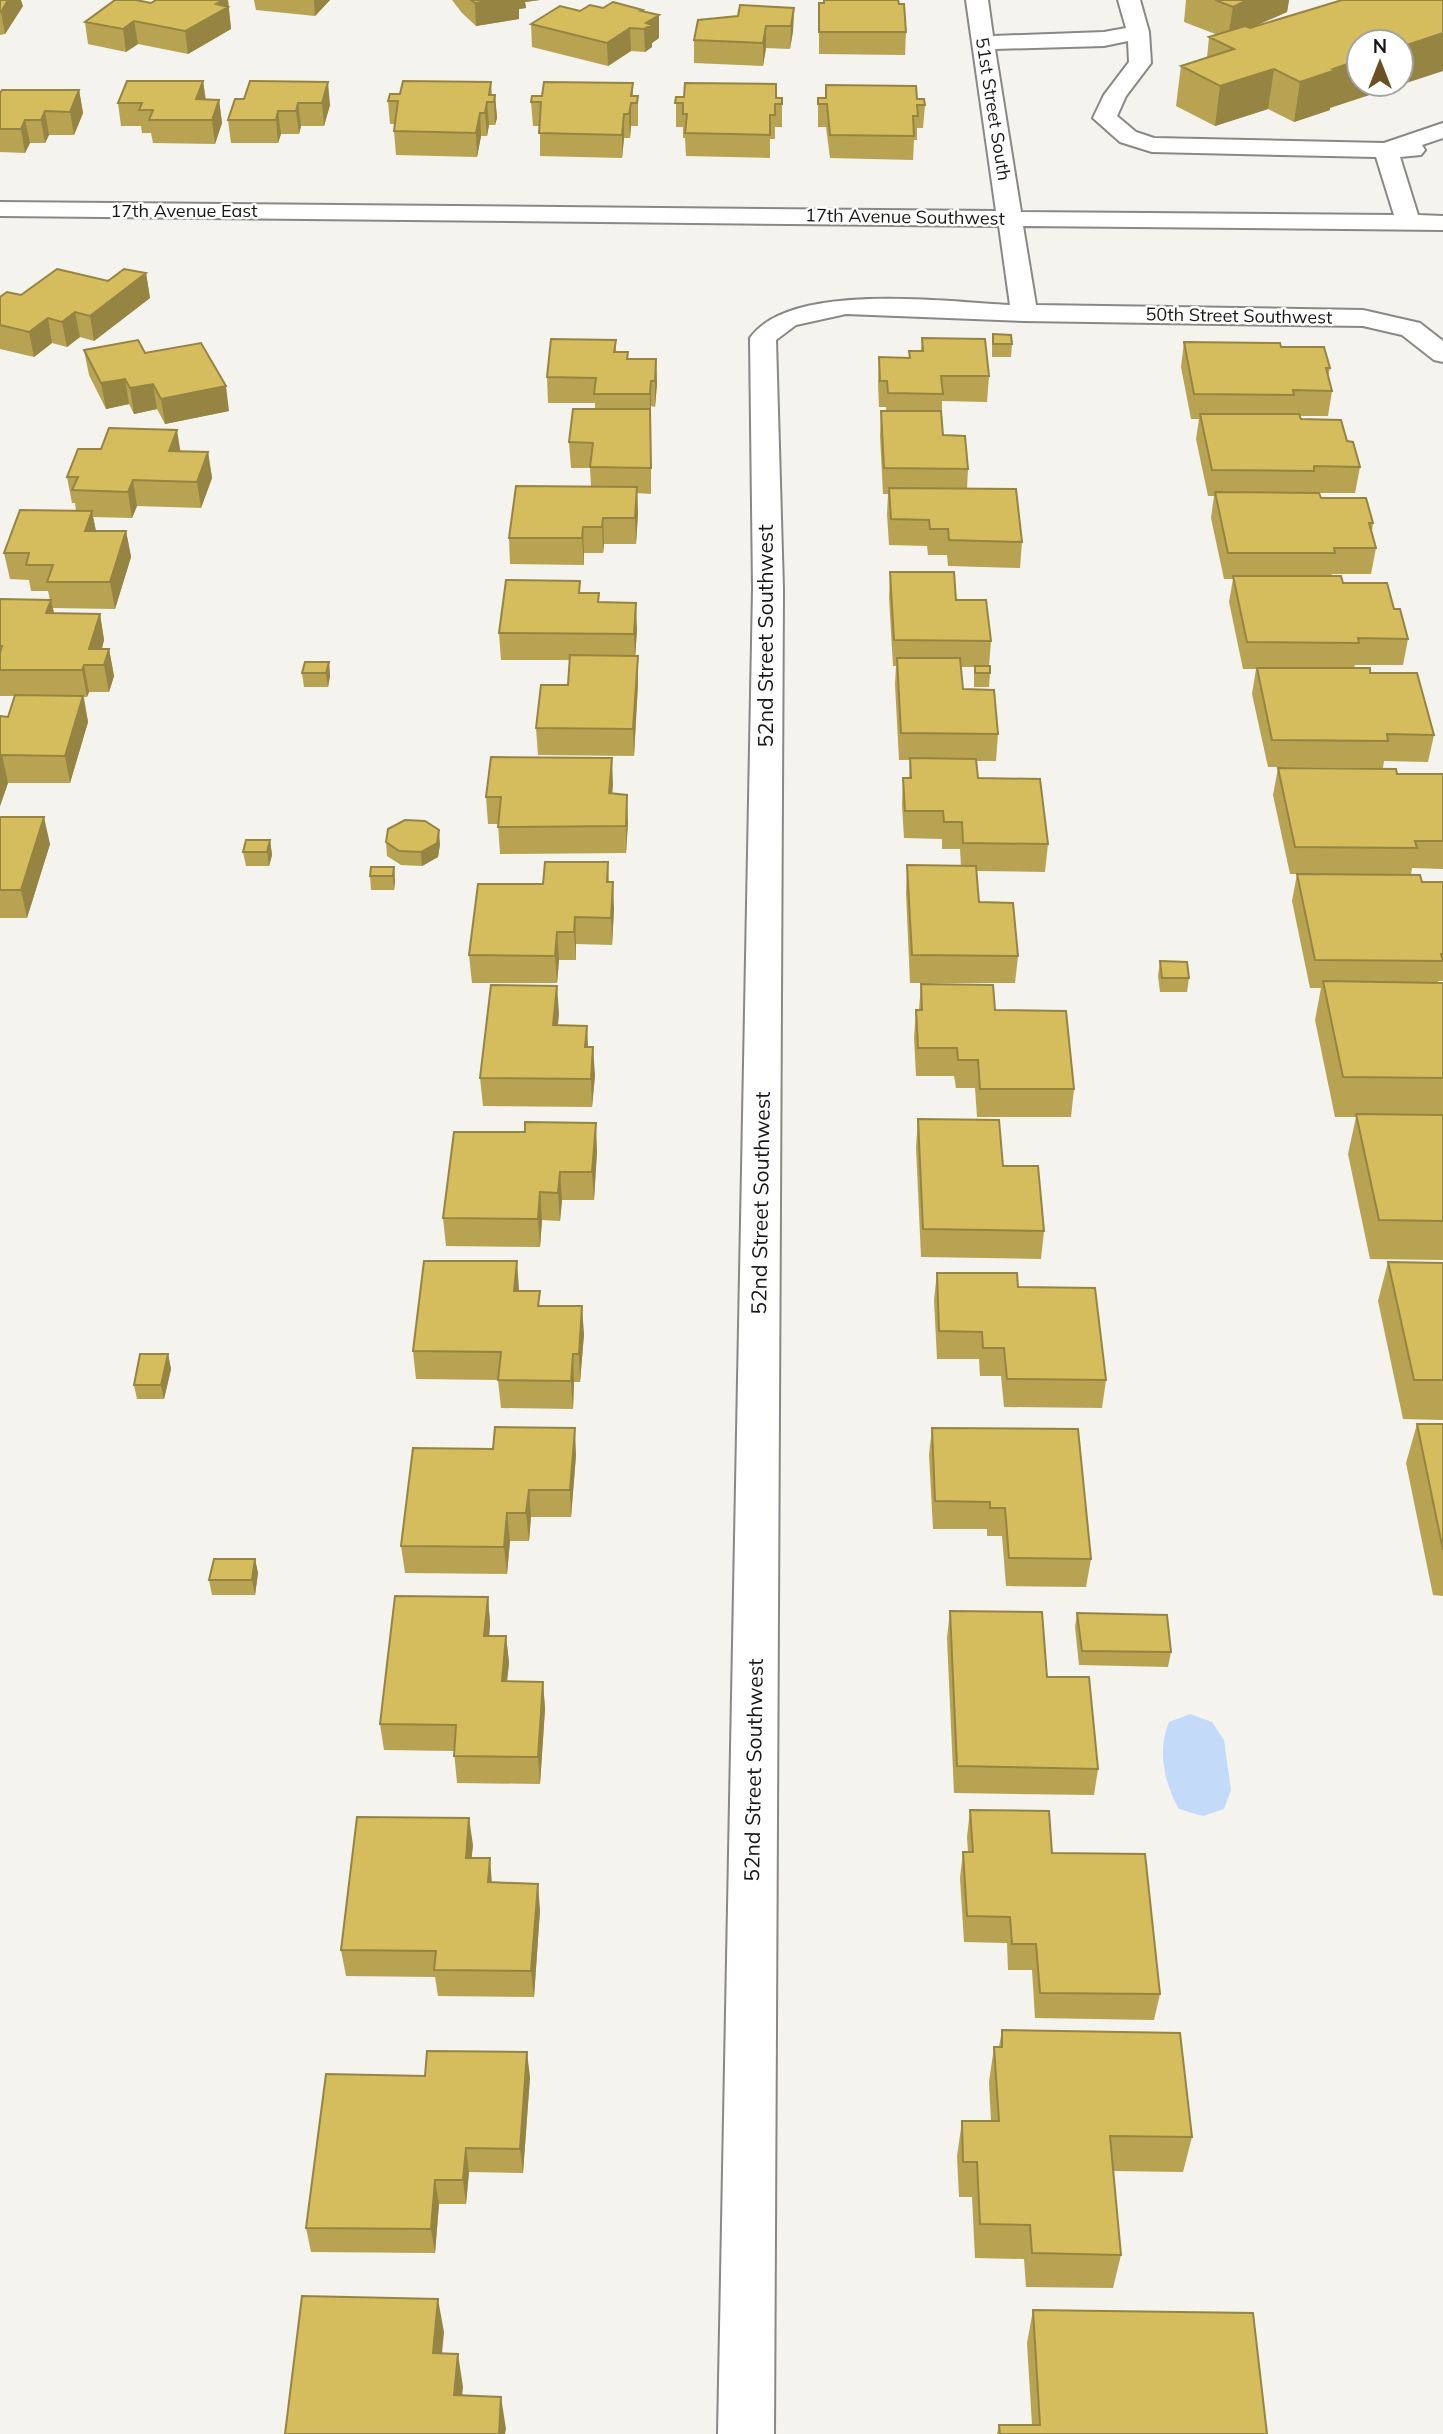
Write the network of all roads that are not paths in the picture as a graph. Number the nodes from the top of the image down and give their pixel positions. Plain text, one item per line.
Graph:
1 (977, 0) edge
2 (1129, 0) edge
3 (1138, 32) junction
4 (983, 43) junction
5 (1443, 130) edge
6 (1386, 150) junction
7 (1443, 150) edge
8 (0, 209) edge
9 (368, 212) joint
10 (1010, 218) junction
11 (1408, 222) junction
12 (1443, 223) edge
13 (1024, 313) junction
14 (1443, 355) edge
15 (746, 2434) edge

1 - 4 street, 51st Street South
2 - 3 street
3 - 4 street
3 - 6 street
4 - 10 street, 51st Street South
5 - 6 street
6 - 7 street
6 - 11 street
8 - 9 street, 17th Avenue East
9 - 10 street, 17th Avenue Southwest
10 - 11 street, 17th Avenue Southwest
10 - 13 street
11 - 12 street, 17th Avenue Southwest
13 - 14 street, 50th Street Southwest
13 - 15 street, 52nd Street Southwest

